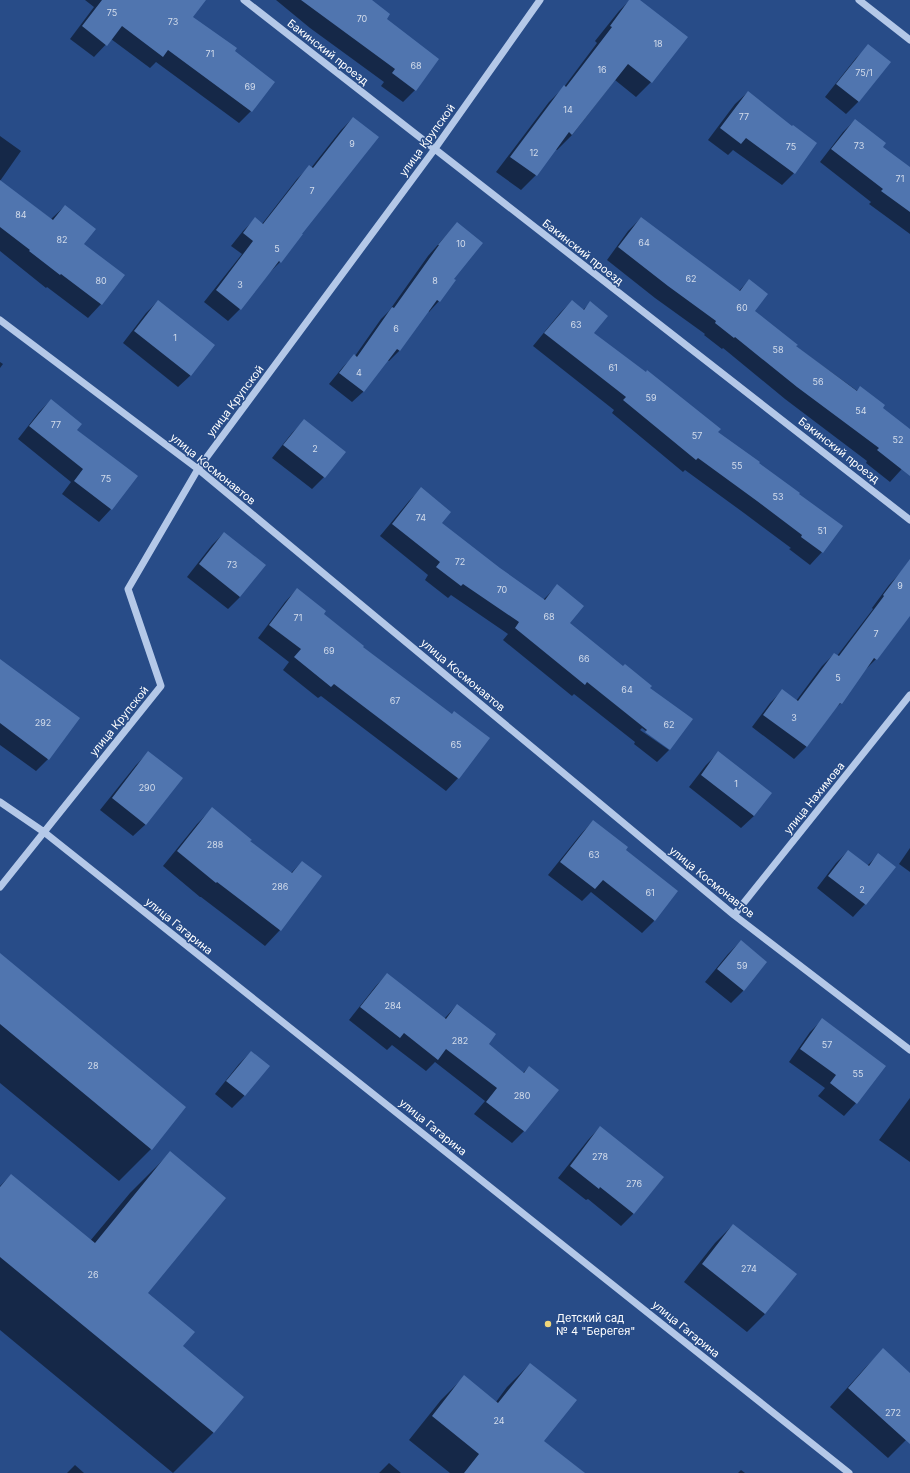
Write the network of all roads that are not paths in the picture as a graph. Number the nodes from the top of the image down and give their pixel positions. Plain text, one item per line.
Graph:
1 (244, 0) edge
2 (540, 0) edge
3 (859, 0) edge
4 (910, 40) edge
5 (434, 150) junction
6 (0, 320) edge
7 (198, 469) junction
8 (910, 520) edge
9 (910, 695) edge
10 (0, 802) edge
11 (44, 832) junction
12 (0, 887) edge
13 (734, 915) junction
14 (910, 1050) edge
15 (849, 1473) edge

1 - 5 street, Бакинский проезд
2 - 5 street, улица Крупской
3 - 4 street
5 - 7 street, улица Крупской
5 - 8 street, Бакинский проезд
6 - 7 street, улица Космонавтов
7 - 11 street, улица Крупской
7 - 13 street, улица Космонавтов
9 - 13 street, улица Нахимова
10 - 11 street, улица Гагарина
11 - 12 street, улица Крупской
11 - 15 street, улица Гагарина
13 - 14 street, улица Космонавтов

